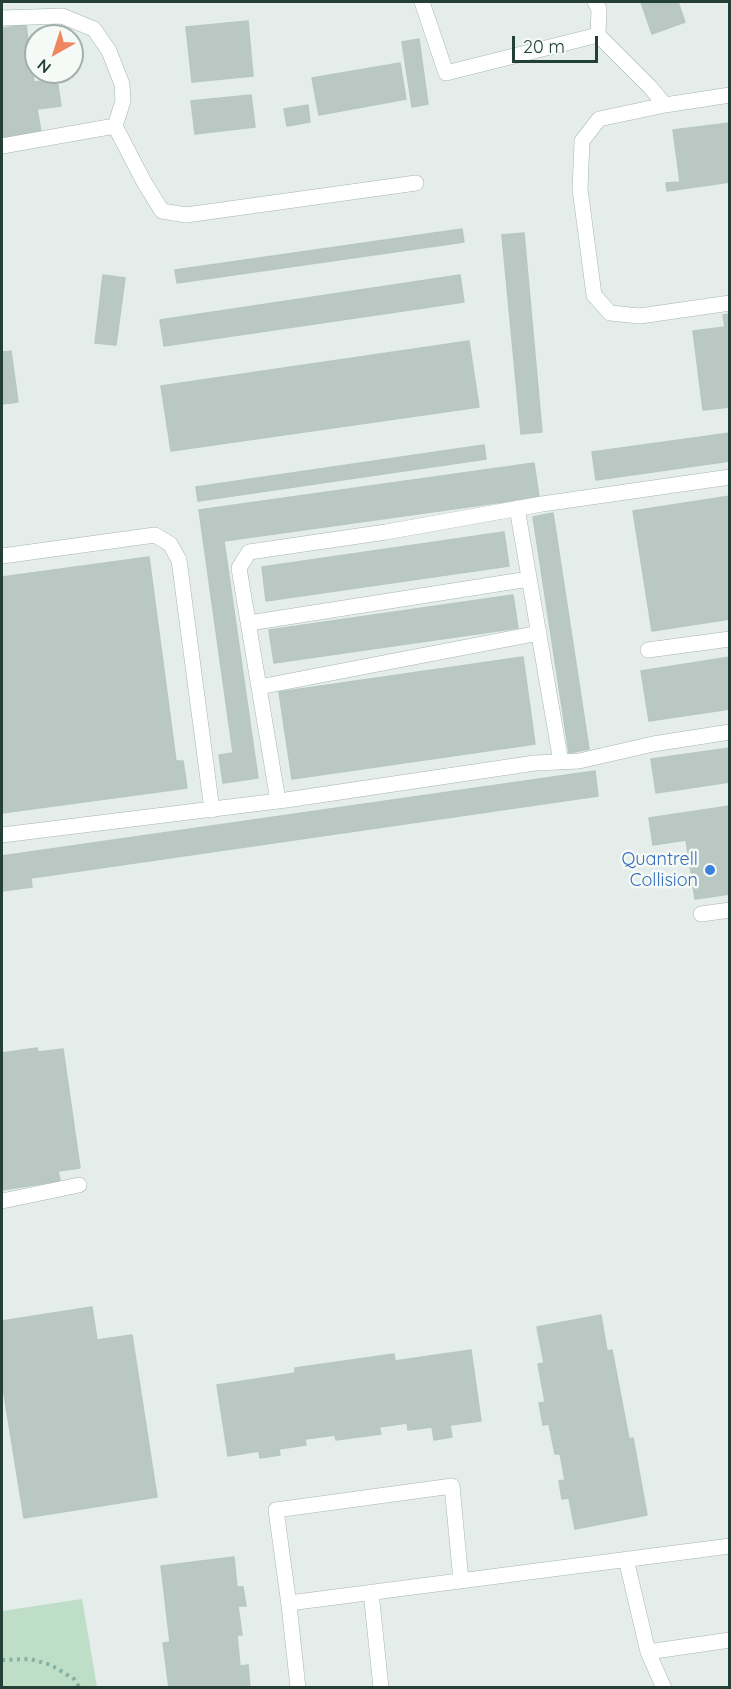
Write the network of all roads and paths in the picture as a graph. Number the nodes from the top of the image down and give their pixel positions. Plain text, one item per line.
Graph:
1 (422, 2) edge
2 (595, 2) edge
3 (2, 18) edge
4 (598, 34) junction
5 (729, 95) edge
6 (664, 105) junction
7 (115, 126) junction
8 (2, 146) edge
9 (416, 183) dead end
10 (729, 303) edge
11 (729, 477) edge
12 (517, 508) junction
13 (2, 556) edge
14 (529, 579) junction
15 (249, 623) junction
16 (538, 633) junction
17 (729, 639) edge
18 (648, 650) dead end
19 (259, 687) junction
20 (729, 732) edge
21 (561, 762) junction
22 (278, 801) junction
23 (212, 810) junction
24 (2, 836) edge
25 (729, 910) edge
26 (701, 914) dead end
27 (79, 1185) dead end
28 (2, 1201) edge
29 (729, 1546) edge
30 (626, 1559) junction
31 (461, 1581) junction
32 (371, 1592) junction
33 (289, 1605) junction
34 (729, 1640) edge
35 (648, 1652) junction
36 (2, 1660) edge
37 (80, 1688) edge
38 (298, 1688) edge
39 (381, 1688) edge
40 (664, 1688) edge

1 - 4 lane
2 - 4 lane
3 - 7 lane
4 - 6 lane
5 - 6 lane
6 - 10 lane
7 - 8 lane
7 - 9 lane
11 - 12 lane
12 - 14 lane
12 - 15 lane
13 - 23 lane
14 - 15 lane
14 - 16 lane
15 - 19 lane
16 - 19 lane
16 - 21 lane
17 - 18 lane
19 - 22 lane
20 - 21 lane
21 - 22 lane
22 - 23 lane
23 - 24 lane
25 - 26 lane
27 - 28 lane
29 - 30 lane
30 - 31 lane
30 - 35 lane
31 - 32 lane
31 - 33 lane
32 - 33 lane
32 - 39 lane
33 - 38 lane
34 - 35 lane
35 - 40 lane
36 - 37 path

